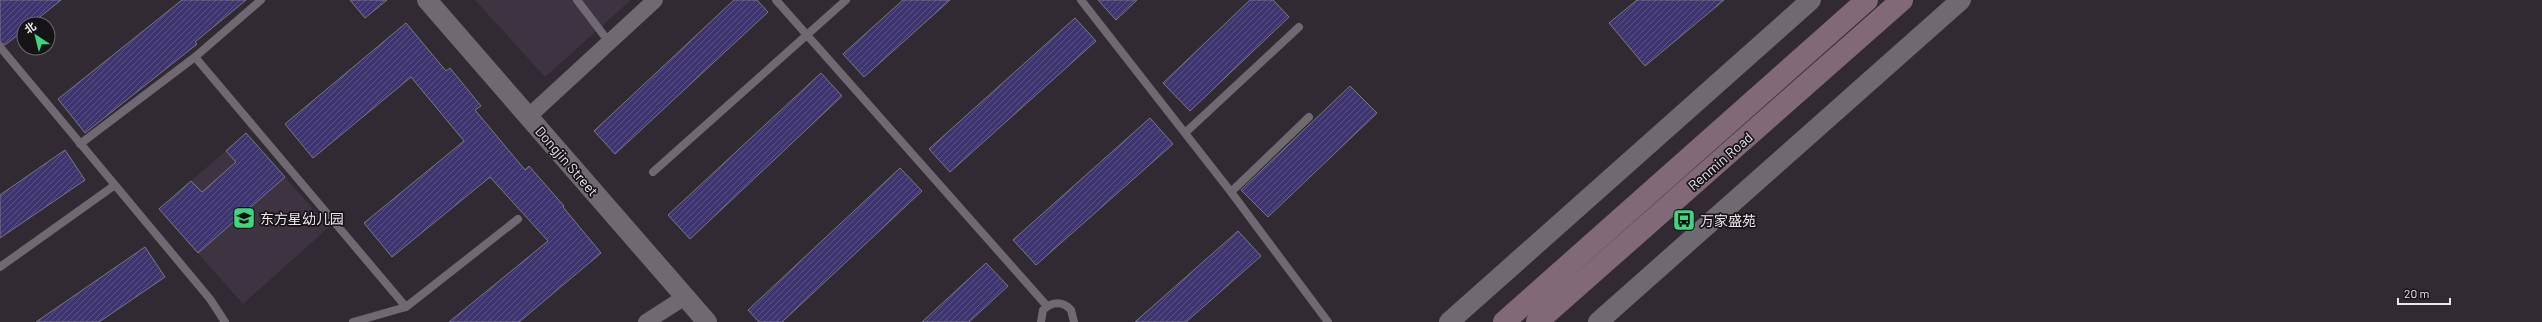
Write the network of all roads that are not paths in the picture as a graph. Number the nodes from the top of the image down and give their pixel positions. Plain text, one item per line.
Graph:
1 (261, 0) edge
2 (427, 0) edge
3 (577, 0) edge
4 (655, 0) edge
5 (776, 0) edge
6 (846, 0) edge
7 (1081, 0) edge
8 (1811, 0) edge
9 (1867, 0) edge
10 (1902, 0) edge
11 (1961, 0) edge
12 (1299, 27) dead end
13 (807, 35) junction
14 (609, 42) junction
15 (0, 47) edge
16 (195, 56) junction
17 (528, 117) junction
18 (1309, 117) dead end
19 (1185, 133) junction
20 (80, 144) junction
21 (653, 172) dead end
22 (115, 185) junction
23 (1231, 192) junction
24 (518, 219) dead end
25 (0, 267) edge
26 (685, 297) junction
27 (1047, 306) junction
28 (406, 307) junction
29 (225, 322) edge
30 (353, 322) edge
31 (646, 322) edge
32 (707, 322) edge
33 (1041, 322) edge
34 (1074, 322) edge
35 (1328, 322) edge
36 (1450, 322) edge
37 (1504, 322) edge
38 (1537, 322) edge
39 (1598, 322) edge

1 - 16 lane
2 - 17 street, Dongjin Street
3 - 14 lane
4 - 14 street
5 - 13 lane
6 - 13 lane
7 - 19 lane
8 - 36 street
9 - 37 main road, Renmin Road
10 - 38 main road, Renmin Road
11 - 39 street
12 - 19 lane
13 - 21 lane
13 - 27 lane
14 - 17 street
15 - 20 lane
16 - 20 lane
16 - 28 lane
17 - 26 street, Dongjin Street
18 - 23 lane
19 - 23 lane
20 - 22 lane
22 - 25 lane
22 - 29 lane
23 - 35 lane
24 - 28 lane
26 - 31 street
26 - 32 street, Dongjin Street
27 - 33 lane
27 - 34 lane
28 - 30 lane

